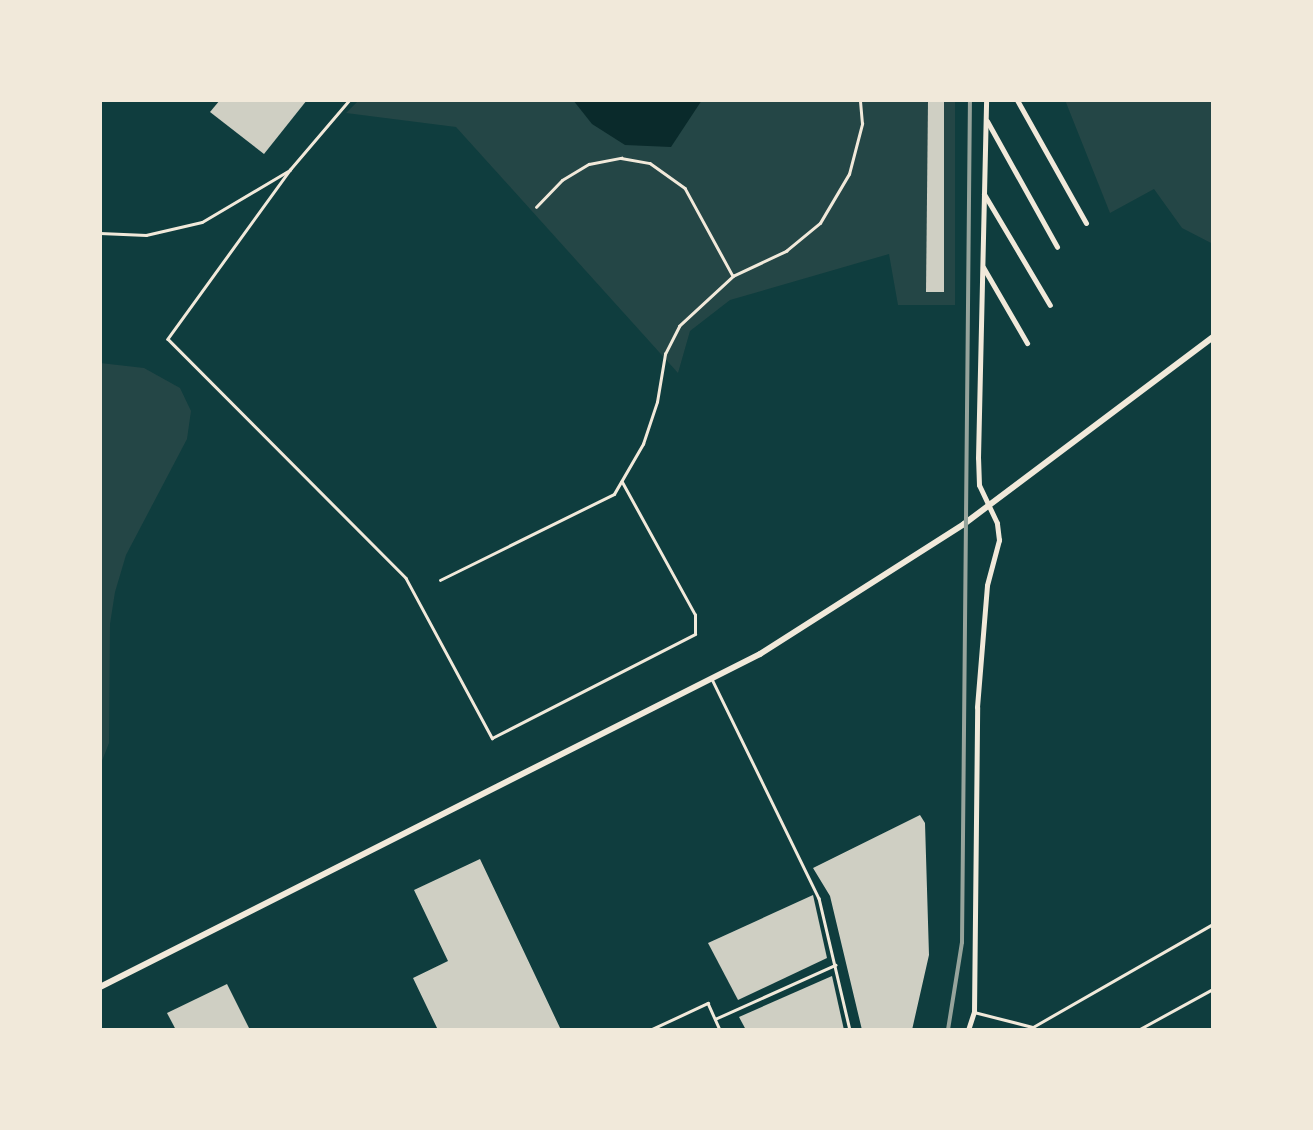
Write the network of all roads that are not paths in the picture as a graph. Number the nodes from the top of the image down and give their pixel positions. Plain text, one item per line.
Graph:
1 (350, 100) edge
2 (860, 100) edge
3 (986, 100) edge
4 (1017, 100) edge
5 (986, 120) junction
6 (291, 169) junction
7 (984, 194) junction
8 (536, 206) dead end
9 (1086, 223) dead end
10 (100, 233) edge
11 (1057, 247) dead end
12 (982, 267) junction
13 (733, 276) junction
14 (1050, 305) dead end
15 (1213, 337) edge
16 (1027, 343) dead end
17 (622, 482) junction
18 (986, 508) junction
19 (440, 580) dead end
20 (712, 679) junction
21 (1213, 924) edge
22 (835, 965) junction
23 (100, 987) edge
24 (1213, 989) edge
25 (974, 1012) junction
26 (715, 1019) junction
27 (1034, 1029) edge
28 (650, 1030) edge
29 (720, 1030) edge
30 (850, 1030) edge
31 (968, 1030) edge
32 (1138, 1030) edge

1 - 6 lane
2 - 13 lane
3 - 5 street
4 - 9 street
5 - 7 street
5 - 11 street
6 - 10 lane
6 - 17 lane
7 - 12 street
7 - 14 street
8 - 13 lane
12 - 16 street
12 - 18 street
13 - 17 lane
15 - 18 street
17 - 19 lane
18 - 20 street
18 - 25 street
20 - 22 lane
20 - 23 street
21 - 27 lane
22 - 26 lane
22 - 30 lane
24 - 32 lane
25 - 27 lane
25 - 31 street
26 - 28 lane
26 - 29 lane

